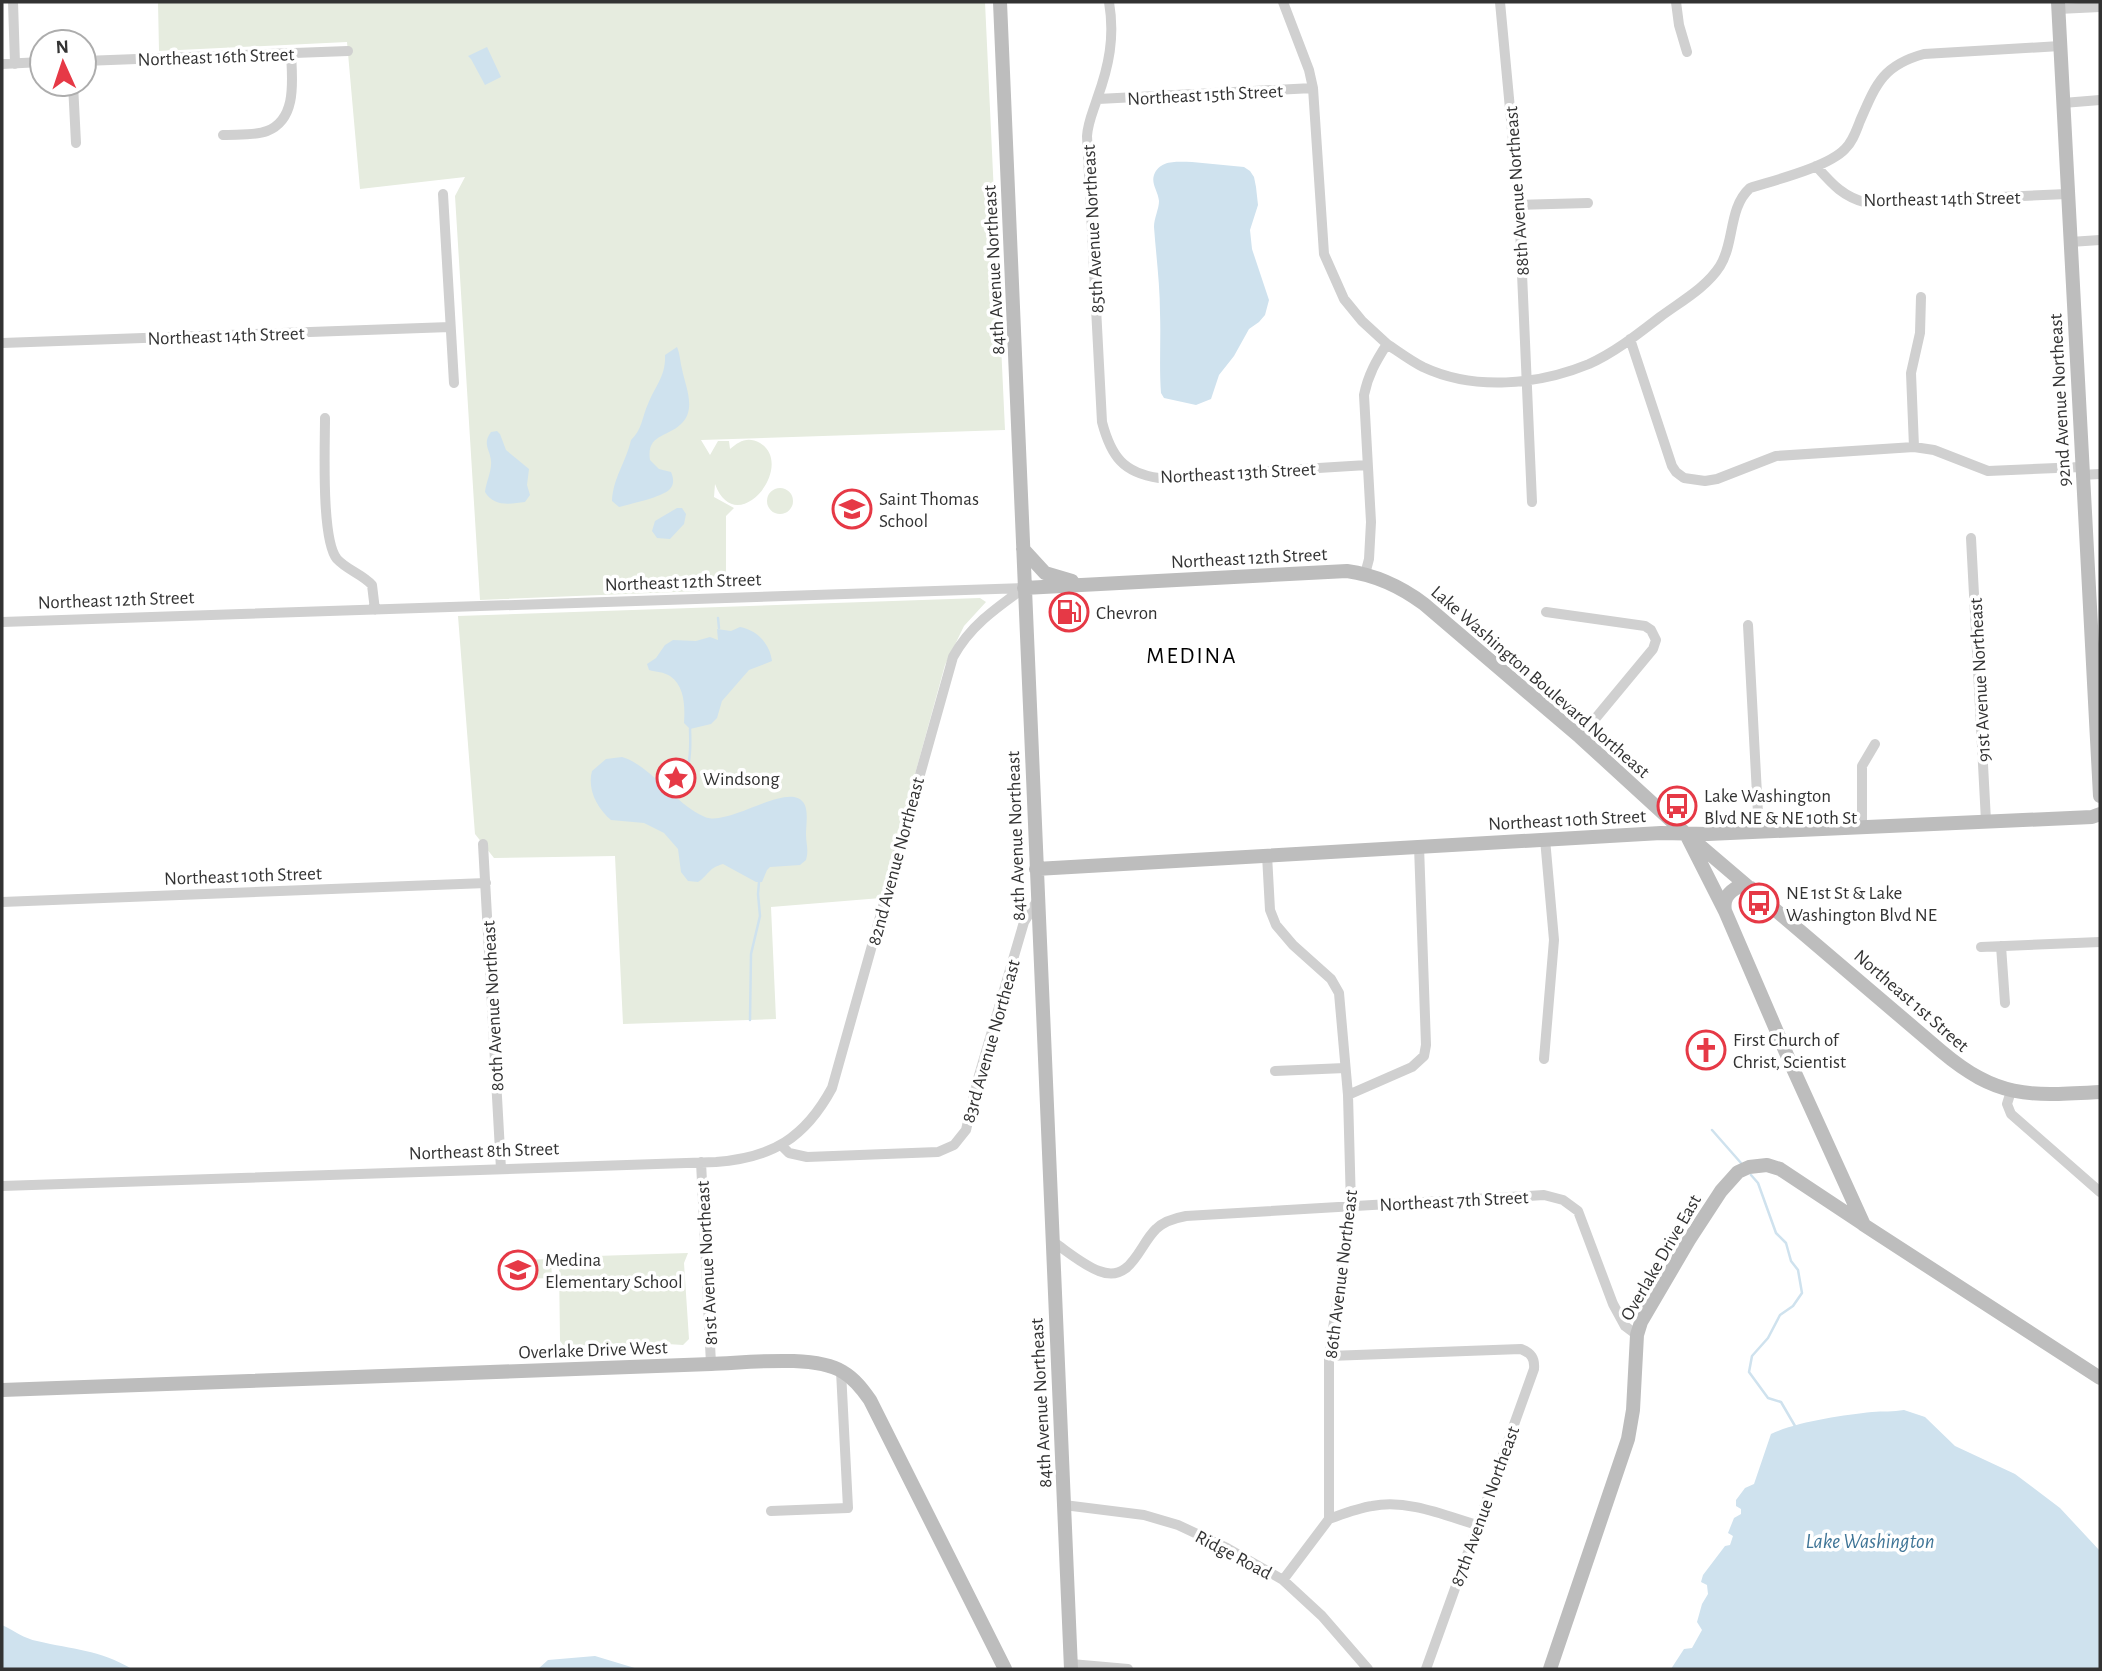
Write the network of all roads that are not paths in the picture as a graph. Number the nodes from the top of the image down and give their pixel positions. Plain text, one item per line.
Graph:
1 (13, 2) edge
2 (1000, 2) edge
3 (1109, 2) edge
4 (1283, 2) edge
5 (1500, 2) edge
6 (1676, 2) edge
7 (2058, 5) edge
8 (2100, 6) edge
9 (2060, 46) junction
10 (348, 51) dead end
11 (291, 52) junction
12 (1687, 52) dead end
13 (98, 60) edge
14 (28, 63) edge
15 (2, 64) edge
16 (15, 64) junction
17 (1313, 88) junction
18 (74, 98) edge
19 (1098, 99) junction
20 (2100, 100) edge
21 (2063, 103) junction
22 (223, 135) dead end
23 (76, 143) dead end
24 (1816, 166) junction
25 (443, 194) dead end
26 (2067, 194) junction
27 (1588, 203) dead end
28 (1520, 205) junction
29 (2100, 240) edge
30 (2070, 242) junction
31 (1921, 297) dead end
32 (450, 327) junction
33 (1630, 340) junction
34 (2, 343) edge
35 (1387, 344) junction
36 (1527, 381) junction
37 (454, 383) dead end
38 (325, 418) dead end
39 (1914, 447) junction
40 (1116, 457) joint
41 (1367, 465) junction
42 (2081, 471) junction
43 (2100, 474) edge
44 (1532, 502) dead end
45 (1971, 538) dead end
46 (1023, 549) junction
47 (1364, 574) junction
48 (1084, 585) junction
49 (1024, 588) junction
50 (975, 589) junction
51 (375, 610) junction
52 (1546, 612) dead end
53 (989, 613) junction
54 (2, 622) edge
55 (1748, 625) dead end
56 (1580, 737) junction
57 (1875, 744) dead end
58 (2100, 796) edge
59 (2100, 814) edge
60 (1986, 821) junction
61 (1862, 827) junction
62 (1759, 832) junction
63 (1686, 834) junction
64 (1545, 839) junction
65 (483, 844) dead end
66 (1419, 846) junction
67 (1267, 855) junction
68 (1036, 869) junction
69 (486, 883) junction
70 (1751, 888) junction
71 (1037, 901) junction
72 (2, 902) edge
73 (1725, 911) junction
74 (2100, 942) edge
75 (2001, 946) junction
76 (1981, 947) dead end
77 (2005, 1003) dead end
78 (1544, 1059) dead end
79 (1345, 1068) junction
80 (1275, 1071) dead end
81 (2011, 1091) junction
82 (2100, 1092) edge
83 (1348, 1095) junction
84 (782, 1145) junction
85 (701, 1162) junction
86 (501, 1169) junction
87 (2, 1186) edge
88 (2100, 1192) edge
89 (1849, 1193) junction
90 (1351, 1206) junction
91 (1835, 1206) junction
92 (1864, 1225) junction
93 (1052, 1241) junction
94 (1637, 1335) junction
95 (1329, 1356) junction
96 (711, 1364) junction
97 (841, 1371) junction
98 (2100, 1378) edge
99 (2, 1390) edge
100 (1064, 1505) junction
101 (771, 1511) dead end
102 (1329, 1519) junction
103 (1477, 1525) junction
104 (1283, 1580) junction
105 (1071, 1667) edge
106 (1005, 1669) edge
107 (1128, 1669) edge
108 (1368, 1669) edge
109 (1426, 1669) edge
110 (1550, 1669) edge

1 - 16 street
2 - 46 main road, 84th Avenue Northeast
3 - 19 street, 85th Avenue Northeast
4 - 17 street
5 - 28 street, 88th Avenue Northeast
6 - 12 street
7 - 8 street
7 - 9 main road, 92nd Avenue Northeast
9 - 21 main road, 92nd Avenue Northeast
9 - 24 street
10 - 11 street, Northeast 16th Street
11 - 13 street, Northeast 16th Street
11 - 22 street
14 - 16 street
15 - 16 street
17 - 19 street, Northeast 15th Street
17 - 35 street
18 - 23 street
19 - 40 street, 85th Avenue Northeast
20 - 21 street
21 - 26 main road, 92nd Avenue Northeast
24 - 26 street, Northeast 14th Street
24 - 33 street
25 - 32 street
26 - 30 main road, 92nd Avenue Northeast
27 - 28 street
28 - 36 street, 88th Avenue Northeast
29 - 30 street
30 - 42 main road, 92nd Avenue Northeast
31 - 39 street
32 - 34 street, Northeast 14th Street
32 - 37 street
33 - 36 street
33 - 39 street
35 - 36 street
35 - 41 street
36 - 44 street, 88th Avenue Northeast
38 - 51 street
39 - 42 street
40 - 41 street, Northeast 13th Street
41 - 47 street
42 - 43 street
42 - 58 main road, 92nd Avenue Northeast
45 - 60 street, 91st Avenue Northeast
46 - 48 main road
46 - 49 main road, 84th Avenue Northeast
47 - 48 main road, Northeast 12th Street
47 - 56 main road, Lake Washington Boulevard Northeast
48 - 49 main road, Northeast 12th Street
49 - 50 street, Northeast 12th Street
49 - 53 street, 82nd Avenue Northeast
49 - 68 main road, 84th Avenue Northeast
50 - 51 street, Northeast 12th Street
50 - 53 street
51 - 54 street, Northeast 12th Street
52 - 56 street
53 - 84 street, 82nd Avenue Northeast
55 - 62 street
56 - 63 main road, Lake Washington Boulevard Northeast
57 - 61 street
59 - 60 main road, Northeast 10th Street
60 - 61 main road, Northeast 10th Street
61 - 62 main road, Northeast 10th Street
62 - 63 main road, Northeast 10th Street
63 - 64 main road, Northeast 10th Street
63 - 70 main road, Northeast 1st Street
63 - 73 main road, Lake Washington Boulevard Northeast
64 - 66 main road, Northeast 10th Street
64 - 78 street
65 - 69 street, 80th Avenue Northeast
66 - 67 main road, Northeast 10th Street
66 - 83 street
67 - 68 main road, Northeast 10th Street
67 - 79 street, 86th Avenue Northeast
68 - 71 main road, 84th Avenue Northeast
69 - 72 street, Northeast 10th Street
69 - 86 street, 80th Avenue Northeast
70 - 73 main road
70 - 81 main road, Northeast 1st Street
71 - 84 street, 83rd Avenue Northeast
71 - 93 main road, 84th Avenue Northeast
73 - 89 main road, Lake Washington Boulevard Northeast
74 - 75 street
75 - 76 street
75 - 77 street
79 - 80 street
79 - 83 street, 86th Avenue Northeast
81 - 82 main road
81 - 88 street
83 - 90 street, 86th Avenue Northeast
84 - 85 street, Northeast 8th Street
85 - 86 street, Northeast 8th Street
85 - 96 street, 81st Avenue Northeast
86 - 87 street, Northeast 8th Street
89 - 91 main road
89 - 92 main road, Lake Washington Boulevard Northeast
90 - 93 street, Northeast 7th Street
90 - 94 street, Northeast 7th Street
90 - 95 street, 86th Avenue Northeast
91 - 92 main road, Overlake Drive East
91 - 94 main road, Overlake Drive East
92 - 98 main road
93 - 100 main road, 84th Avenue Northeast
94 - 110 main road, Overlake Drive East
95 - 102 street, 86th Avenue Northeast
95 - 103 street, 87th Avenue Northeast
96 - 97 main road, Overlake Drive West
96 - 99 main road, Overlake Drive West
97 - 101 street
97 - 106 main road, Overlake Drive West
100 - 104 street, Ridge Road
100 - 105 main road, 84th Avenue Northeast
102 - 103 street
102 - 104 street
103 - 109 street, 87th Avenue Northeast
104 - 108 street, Ridge Road
105 - 107 street

